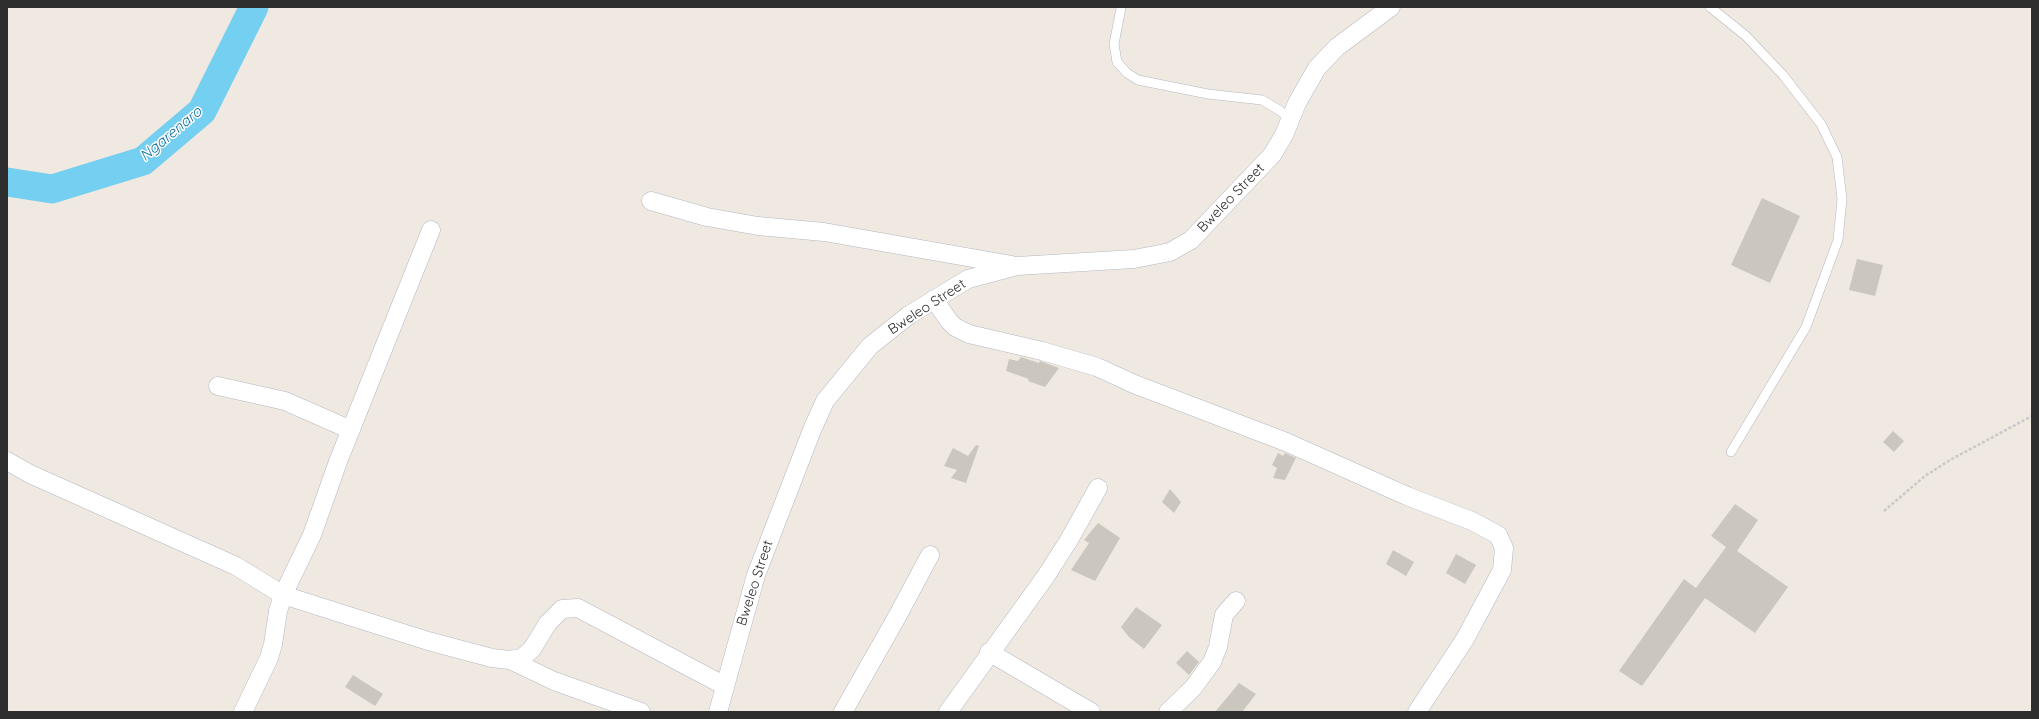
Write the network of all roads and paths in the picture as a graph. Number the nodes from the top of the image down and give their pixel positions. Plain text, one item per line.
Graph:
1 (1391, 7) edge
2 (1710, 7) edge
3 (1120, 8) dead end
4 (1290, 119) junction
5 (651, 201) dead end
6 (431, 230) dead end
7 (1017, 266) junction
8 (934, 299) junction
9 (218, 386) dead end
10 (2032, 416) edge
11 (351, 430) junction
12 (1731, 452) dead end
13 (7, 461) edge
14 (1098, 488) dead end
15 (1884, 511) dead end
16 (930, 555) dead end
17 (283, 595) junction
18 (1236, 601) dead end
19 (989, 652) junction
20 (510, 660) junction
21 (725, 686) junction
22 (243, 712) edge
23 (640, 712) edge
24 (718, 712) edge
25 (843, 712) edge
26 (948, 712) edge
27 (1091, 712) edge
28 (1168, 712) edge
29 (1417, 712) edge

1 - 4 street, Bweleo Street
2 - 12 lane
3 - 4 lane
4 - 7 street, Bweleo Street
5 - 7 street
6 - 11 street
7 - 8 street, Bweleo Street
8 - 21 street, Bweleo Street
8 - 29 street
9 - 11 street
10 - 15 path
11 - 17 street
13 - 17 street
14 - 19 street
16 - 25 street
17 - 20 street
17 - 22 street
18 - 28 street
19 - 26 street
19 - 27 street
20 - 21 street
20 - 23 street
21 - 24 street, Bweleo Street

